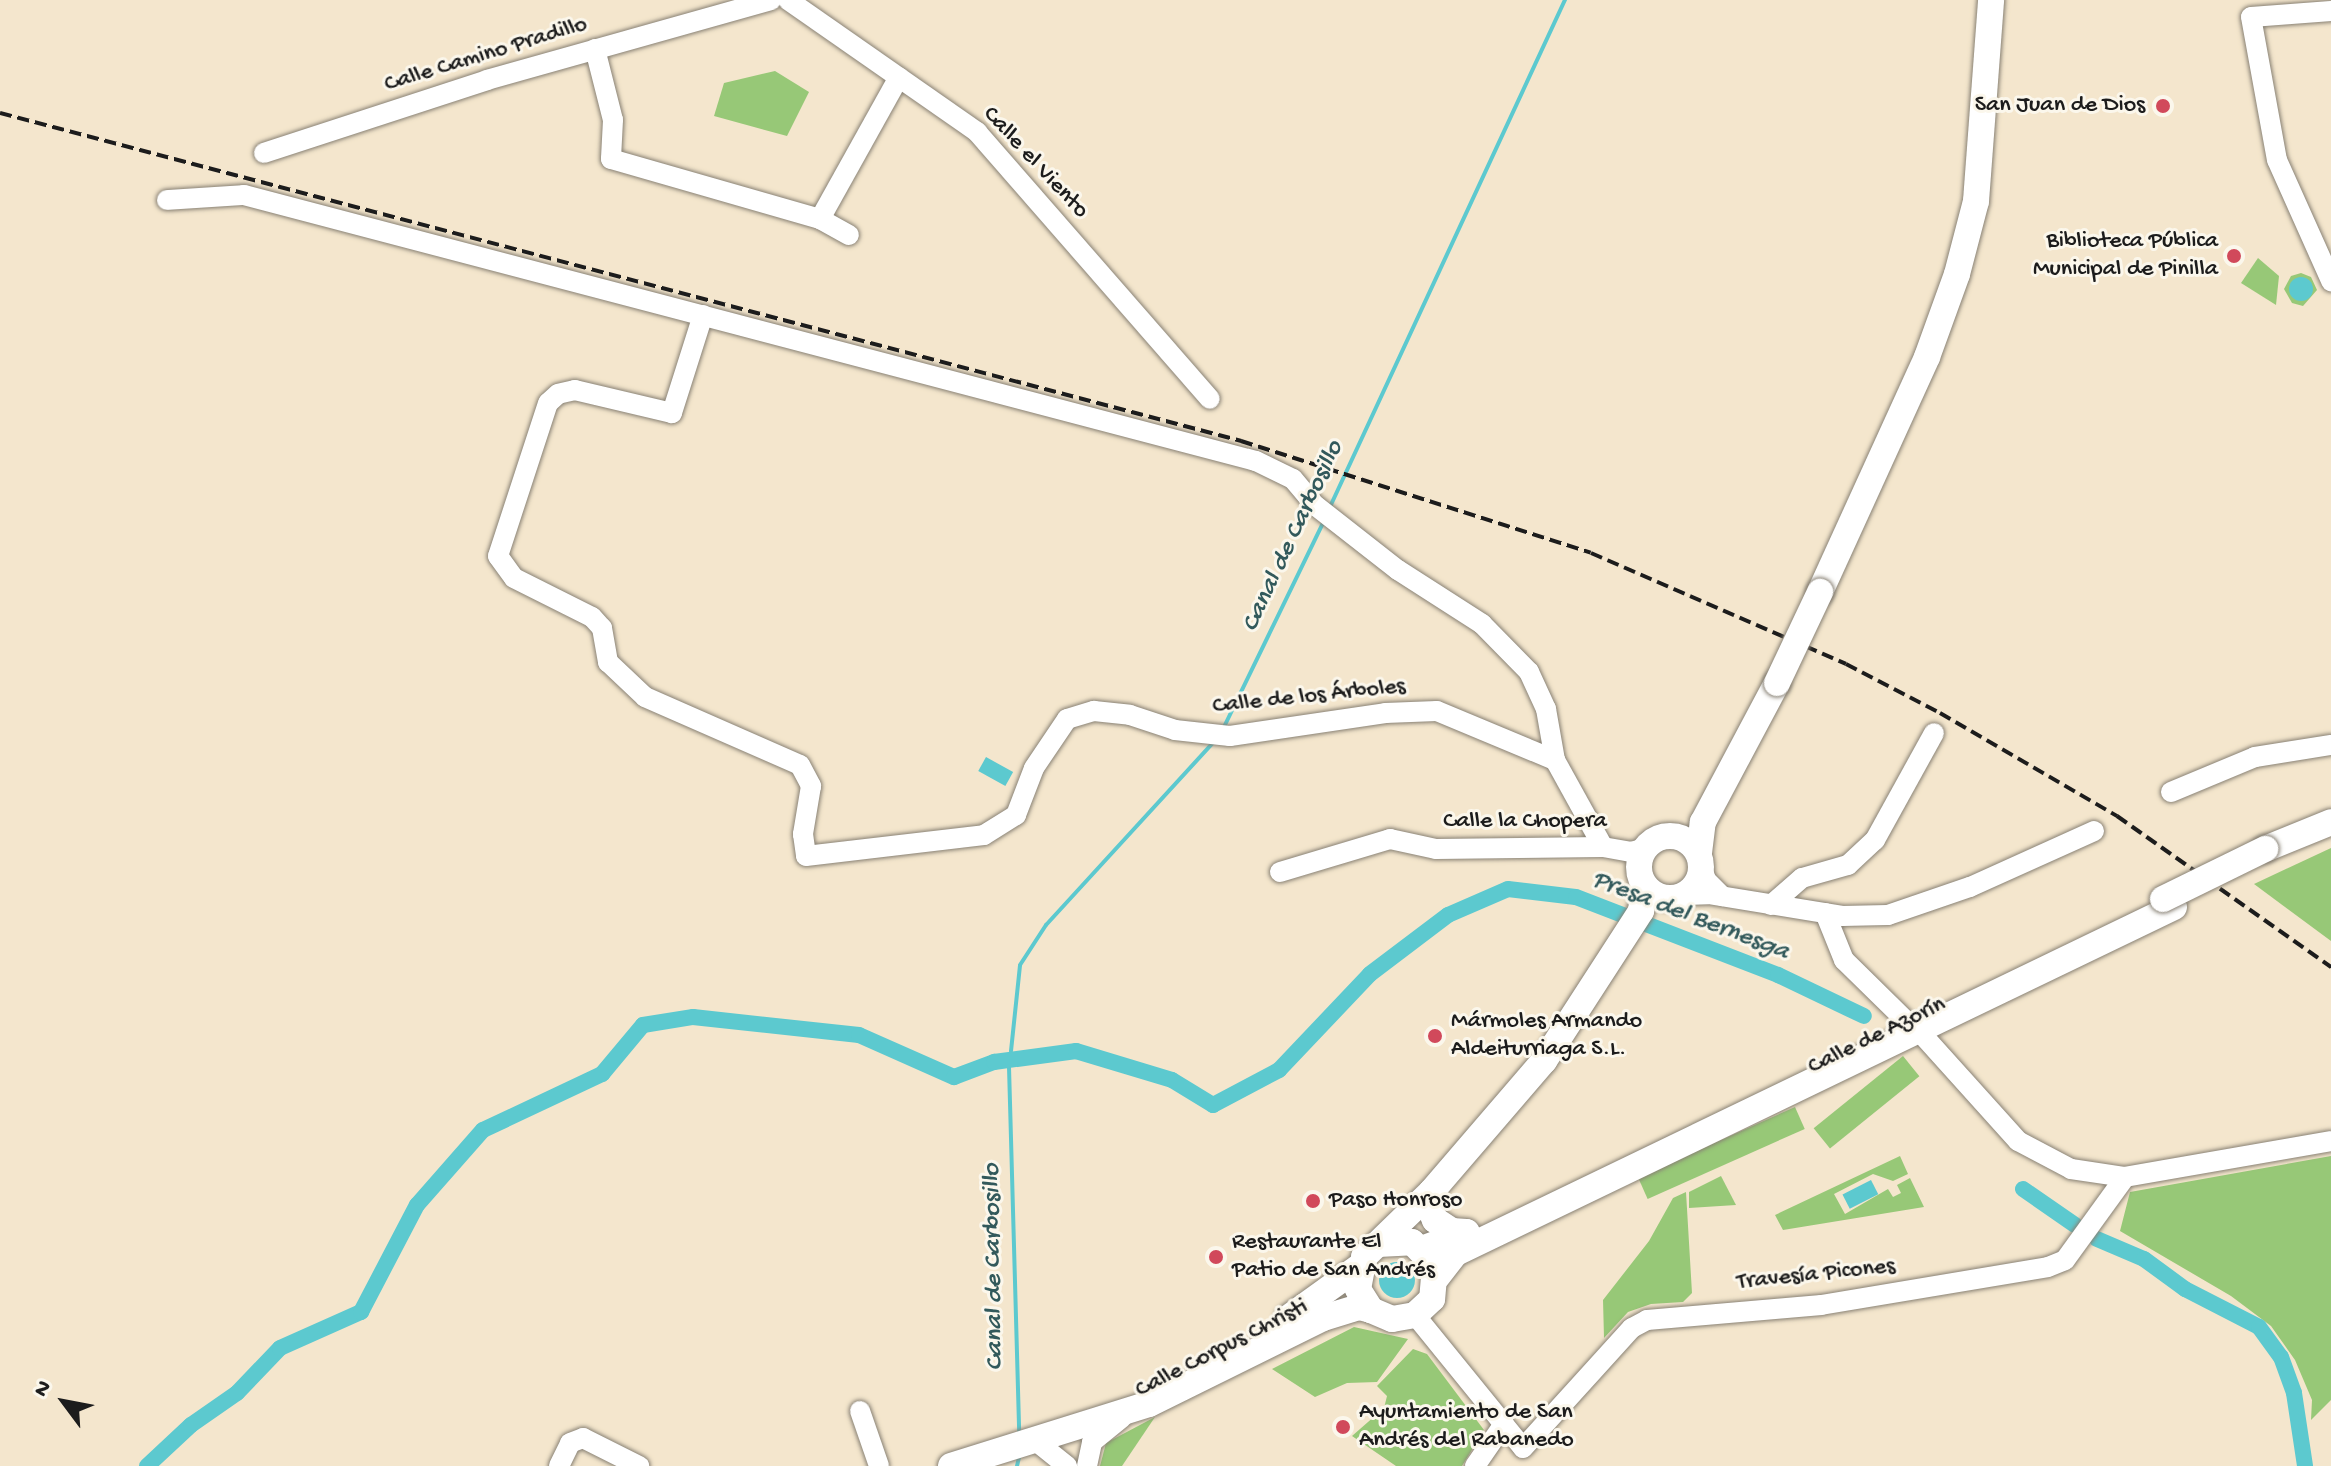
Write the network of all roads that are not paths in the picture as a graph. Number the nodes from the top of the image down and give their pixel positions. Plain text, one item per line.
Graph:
1 (771, 0) edge
2 (788, 0) edge
3 (1990, 1) edge
4 (2331, 11) edge
5 (595, 49) junction
6 (899, 77) junction
7 (264, 153) dead end
8 (167, 200) dead end
9 (820, 219) junction
10 (849, 235) dead end
11 (2331, 281) edge
12 (703, 315) junction
13 (1210, 399) dead end
14 (1934, 733) dead end
15 (2331, 745) edge
16 (1555, 760) junction
17 (2171, 792) dead end
18 (1703, 822) junction
19 (2331, 822) edge
20 (2094, 831) dead end
21 (1671, 836) junction
22 (2331, 836) edge
23 (1603, 847) junction
24 (2271, 854) junction
25 (1700, 860) junction
26 (1280, 872) dead end
27 (1646, 889) junction
28 (1722, 896) junction
29 (1771, 905) junction
30 (1825, 913) junction
31 (1913, 1026) junction
32 (2331, 1141) edge
33 (2125, 1177) junction
34 (1432, 1191) junction
35 (1466, 1232) junction
36 (1378, 1244) junction
37 (1422, 1248) junction
38 (1360, 1266) junction
39 (1437, 1277) junction
40 (1371, 1310) junction
41 (1415, 1315) junction
42 (1149, 1404) junction
43 (860, 1411) dead end
44 (1077, 1423) junction
45 (1504, 1424) junction
46 (1024, 1441) junction
47 (1065, 1465) edge
48 (559, 1466) edge
49 (639, 1466) edge
50 (879, 1466) edge
51 (951, 1466) edge
52 (1087, 1466) edge
53 (1475, 1466) edge

1 - 5 street, Calle Camino Pradillo
2 - 6 street, Calle el Viento
3 - 18 main road, bridge
4 - 11 street
5 - 7 street, Calle Camino Pradillo
5 - 9 street
6 - 9 street
6 - 13 street, Calle el Viento
8 - 12 street
9 - 10 street
12 - 16 street
12 - 16 street, Calle de los Árboles
14 - 29 street
15 - 17 street
16 - 23 street
18 - 21 main road
18 - 25 main road
19 - 24 main road, Calle de Azorín
20 - 30 street, Calle la Chopera
21 - 25 main road
21 - 27 main road
22 - 24 main road, Calle de Azorín
23 - 26 street, Calle la Chopera
23 - 27 street, Calle la Chopera
24 - 31 main road, Calle de Azorín, bridge
25 - 27 main road
25 - 28 street
27 - 28 street, Calle la Chopera
27 - 34 main road
28 - 29 street, Calle la Chopera
29 - 30 street, Calle la Chopera
30 - 31 street
31 - 33 street
31 - 35 main road, Calle de Azorín
31 - 39 main road, Calle de Azorín
32 - 33 street
33 - 45 street, Travesía Picones
34 - 35 main road
34 - 36 main road
34 - 37 main road
35 - 37 main road, Calle de Azorín
36 - 37 main road
36 - 38 main road
37 - 39 main road
38 - 40 main road
38 - 44 main road, Calle Corpus Christi
39 - 41 main road
40 - 41 main road
40 - 42 main road, Calle Corpus Christi
41 - 45 street
42 - 44 main road, Calle Corpus Christi
42 - 52 street
43 - 50 street
44 - 46 main road, Calle Corpus Christi
45 - 53 street
46 - 47 street
46 - 51 main road, Calle Corpus Christi
48 - 49 street

